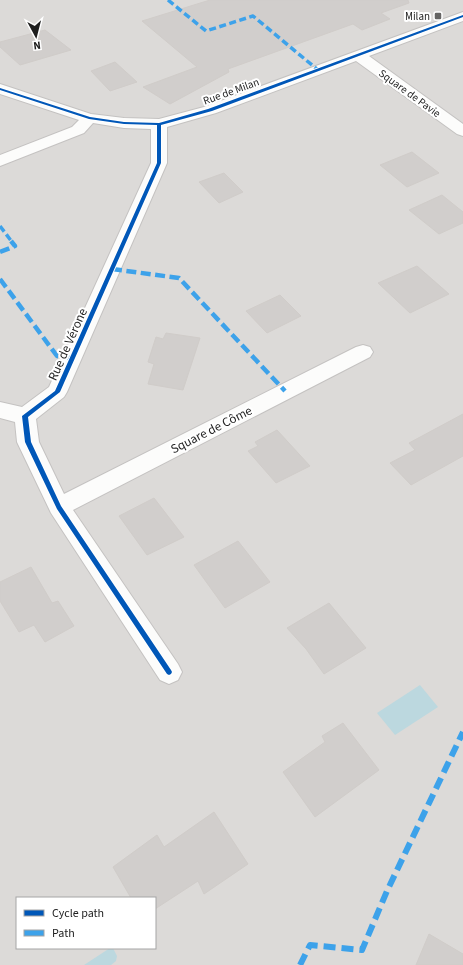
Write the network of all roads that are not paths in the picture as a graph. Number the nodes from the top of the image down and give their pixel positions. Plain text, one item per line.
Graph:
1 (463, 16) edge
2 (358, 55) junction
3 (0, 89) edge
4 (89, 118) junction
5 (159, 124) junction
6 (463, 131) edge
7 (0, 161) edge
8 (363, 352) dead end
9 (0, 410) edge
10 (25, 416) junction
11 (59, 507) junction
12 (169, 672) dead end

1 - 2 street, Rue de Milan
2 - 5 street, Rue de Milan
2 - 6 street, Square de Pavie
3 - 4 street, Rue de Milan
4 - 5 street, Rue de Milan
4 - 7 street
5 - 10 street, Rue de Vérone
8 - 11 street, Square de Côme
9 - 10 street
10 - 11 street
11 - 12 street

